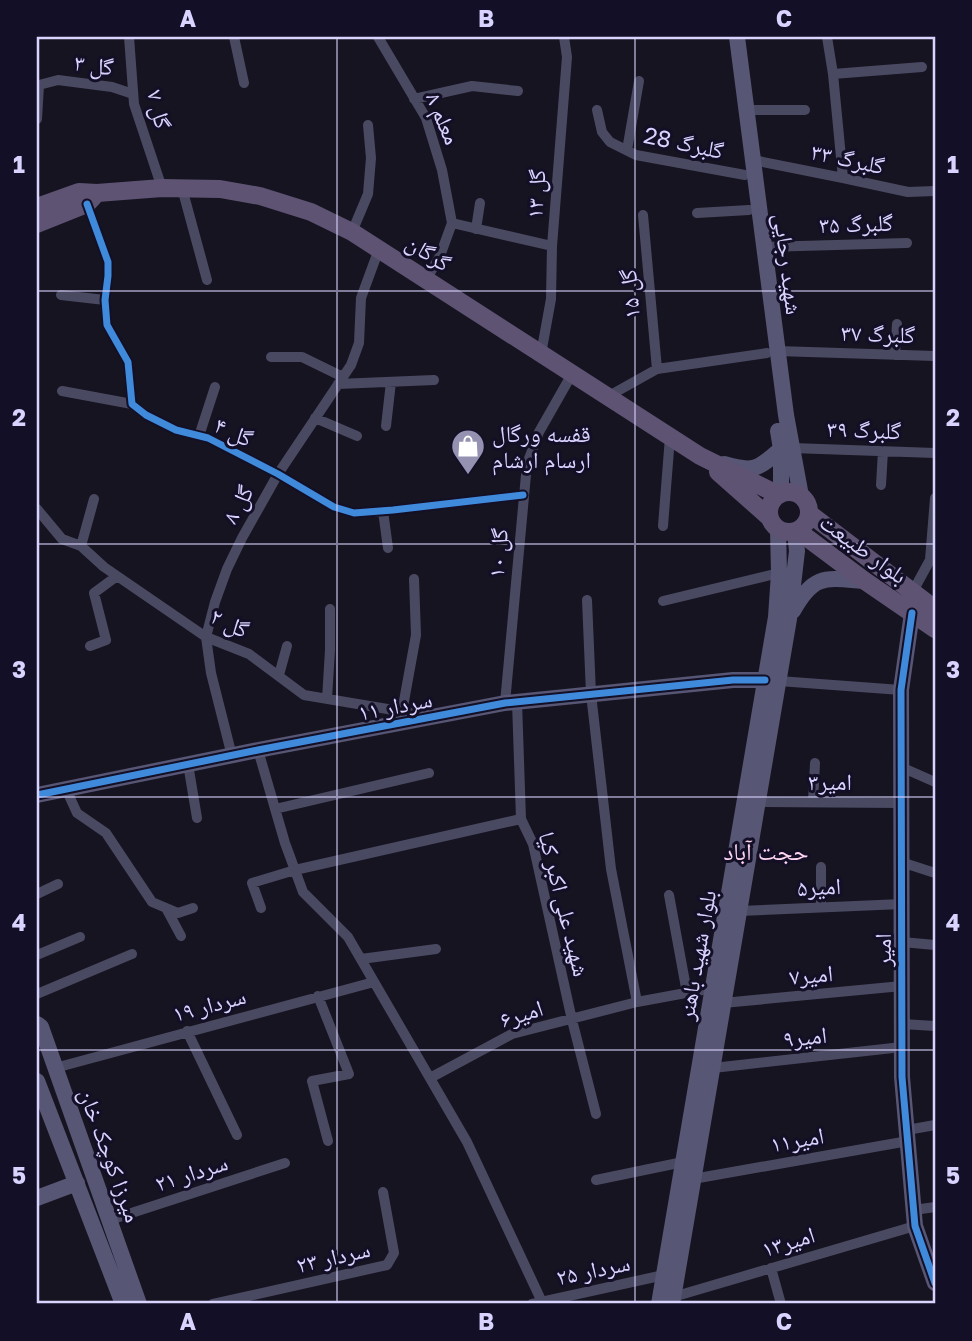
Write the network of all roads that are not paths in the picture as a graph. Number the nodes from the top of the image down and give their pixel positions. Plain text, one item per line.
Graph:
1 (129, 37) edge
2 (234, 37) edge
3 (378, 37) edge
4 (564, 37) edge
5 (727, 37) edge
6 (737, 37) edge
7 (827, 37) edge
8 (922, 67) dead end
9 (833, 74) junction
10 (639, 80) dead end
11 (244, 83) dead end
12 (518, 91) dead end
13 (134, 94) junction
14 (414, 99) junction
15 (597, 110) dead end
16 (746, 110) junction
17 (805, 110) dead end
18 (37, 119) edge
19 (368, 125) dead end
20 (627, 150) junction
21 (753, 160) junction
22 (745, 175) junction
23 (843, 178) junction
24 (162, 188) junction
25 (182, 188) junction
26 (935, 191) edge
27 (92, 198) junction
28 (480, 203) dead end
29 (37, 207) edge
30 (749, 210) junction
31 (697, 213) dead end
32 (643, 215) dead end
33 (452, 223) junction
34 (37, 224) edge
35 (477, 229) junction
36 (352, 232) junction
37 (907, 243) dead end
38 (552, 246) junction
39 (764, 247) junction
40 (379, 249) junction
41 (207, 280) dead end
42 (426, 280) junction
43 (61, 295) dead end
44 (105, 300) junction
45 (897, 324) dead end
46 (772, 352) junction
47 (541, 354) junction
48 (895, 355) junction
49 (935, 356) edge
50 (271, 357) dead end
51 (657, 369) junction
52 (572, 374) junction
53 (341, 380) junction
54 (434, 380) dead end
55 (391, 382) junction
56 (215, 387) dead end
57 (62, 391) dead end
58 (607, 397) junction
59 (132, 404) junction
60 (315, 418) junction
61 (386, 426) dead end
62 (198, 436) junction
63 (357, 436) dead end
64 (670, 437) junction
65 (786, 449) junction
66 (883, 451) junction
67 (935, 453) edge
68 (700, 456) junction
69 (278, 474) junction
70 (881, 485) dead end
71 (523, 495) junction
72 (780, 495) junction
73 (801, 496) junction
74 (935, 498) edge
75 (94, 499) dead end
76 (37, 509) edge
77 (383, 511) junction
78 (810, 514) junction
79 (663, 526) dead end
80 (785, 527) junction
81 (81, 546) junction
82 (388, 548) dead end
83 (779, 573) junction
84 (117, 576) junction
85 (414, 579) dead end
86 (865, 581) junction
87 (912, 593) junction
88 (587, 600) dead end
89 (663, 601) dead end
90 (330, 609) dead end
91 (935, 609) edge
92 (912, 613) junction
93 (789, 619) junction
94 (935, 629) edge
95 (206, 637) junction
96 (90, 646) dead end
97 (287, 646) dead end
98 (279, 675) junction
99 (772, 681) junction
100 (901, 690) junction
101 (591, 694) junction
102 (327, 699) junction
103 (511, 703) junction
104 (402, 712) junction
105 (432, 717) junction
106 (258, 750) junction
107 (232, 755) junction
108 (815, 763) dead end
109 (188, 764) junction
110 (901, 767) junction
111 (429, 773) dead end
112 (935, 782) edge
113 (66, 789) junction
114 (37, 795) edge
115 (758, 802) junction
116 (813, 802) junction
117 (901, 803) junction
118 (275, 809) junction
119 (197, 818) dead end
120 (521, 819) junction
121 (901, 862) junction
122 (821, 867) dead end
123 (295, 870) junction
124 (935, 873) edge
125 (58, 884) dead end
126 (37, 894) edge
127 (668, 895) dead end
128 (902, 904) junction
129 (821, 907) junction
130 (166, 908) junction
131 (193, 908) dead end
132 (261, 908) dead end
133 (739, 911) junction
134 (181, 936) dead end
135 (80, 937) dead end
136 (902, 942) junction
137 (935, 945) edge
138 (436, 949) dead end
139 (132, 954) dead end
140 (37, 955) edge
141 (361, 959) junction
142 (374, 982) junction
143 (902, 986) junction
144 (713, 988) junction
145 (687, 993) junction
146 (37, 994) edge
147 (318, 996) junction
148 (637, 1002) junction
149 (723, 1003) junction
150 (572, 1020) junction
151 (37, 1024) edge
152 (902, 1024) junction
153 (935, 1026) edge
154 (187, 1031) junction
155 (902, 1047) junction
156 (55, 1068) junction
157 (713, 1068) junction
158 (430, 1078) junction
159 (37, 1081) edge
160 (596, 1114) dead end
161 (74, 1121) junction
162 (935, 1125) edge
163 (56, 1130) junction
164 (237, 1135) dead end
165 (907, 1135) junction
166 (328, 1141) dead end
167 (684, 1162) junction
168 (285, 1163) dead end
169 (596, 1180) dead end
170 (694, 1180) junction
171 (77, 1183) junction
172 (383, 1192) dead end
173 (37, 1198) edge
174 (935, 1207) edge
175 (914, 1218) junction
176 (110, 1220) junction
177 (771, 1268) junction
178 (664, 1275) junction
179 (935, 1283) edge
180 (668, 1302) edge
181 (537, 1303) edge
182 (123, 1304) edge
183 (139, 1304) edge
184 (214, 1304) edge
185 (781, 1304) edge

1 - 13 street, گل ۷
2 - 11 street
3 - 14 street, معلم ۸
4 - 38 street, گل ۱۳
5 - 22 main road, شهید رجایی
6 - 16 main road, شهید رجایی
7 - 9 street
8 - 9 street
9 - 23 street
10 - 20 street
12 - 14 street
13 - 18 street, گل ۳
13 - 24 street, گل ۷
14 - 33 street, معلم ۸
15 - 20 street, گلبرگ 28
16 - 17 street
16 - 21 main road, شهید رجایی
19 - 36 street
20 - 22 street, گلبرگ 28
21 - 23 street, گلبرگ ۳۳
21 - 39 main road, شهید رجایی
22 - 30 main road, شهید رجایی
23 - 26 street, گلبرگ ۳۳
24 - 25 main road, گرگان
24 - 27 main road, گرگان
25 - 36 main road, گرگان
25 - 41 street
27 - 29 main road, گرگان
27 - 34 main road, گرگان
27 - 44 street
28 - 35 street
30 - 31 street
30 - 46 main road, شهید رجایی
32 - 51 street, گل ۱۵
33 - 35 street
33 - 42 street
35 - 38 street
36 - 40 main road, گرگان
37 - 39 street, گلبرگ ۳۵
38 - 47 street, گل ۱۳
39 - 46 main road, شهید رجایی
40 - 42 main road, گرگان
40 - 53 street, گل ۸
42 - 47 main road, گرگان
43 - 44 street
44 - 59 street
45 - 48 street
46 - 48 street, گلبرگ ۳۷
46 - 51 street, گلبرگ ۳۷
46 - 65 main road, شهید رجایی
47 - 52 main road, گرگان
48 - 49 street, گلبرگ ۳۷
50 - 53 street
51 - 58 street
52 - 58 main road, گرگان
52 - 71 street, گل ۱۰
53 - 55 street
53 - 60 street, گل ۸
54 - 55 street
55 - 61 street
56 - 62 street
57 - 59 street
58 - 64 main road, گرگان
59 - 62 street, گل ۴
60 - 63 street
60 - 69 street, گل ۸
62 - 69 street, گل ۴
64 - 68 main road, گرگان
64 - 79 street
65 - 66 street, گلبرگ ۳۹
65 - 68 main road
65 - 72 main road, شهید رجایی
65 - 73 main road, شهید رجایی
66 - 67 street, گلبرگ ۳۹
66 - 70 street
68 - 72 main road
68 - 80 main road, بلوار طبیعت
69 - 77 street, گل ۴
69 - 95 street, گل ۸
71 - 77 street, گل ۴
71 - 103 street, گل ۱۰
72 - 73 main road
72 - 80 main road
73 - 78 main road
74 - 87 street
75 - 81 street
76 - 81 street, گل ۲
77 - 82 street
78 - 80 main road
78 - 87 main road, بلوار طبیعت
80 - 83 main road, بلوار شهید باهنر
80 - 86 main road, بلوار طبیعت
80 - 93 main road, بلوار شهید باهنر
81 - 84 street, گل ۲
83 - 89 street
83 - 99 main road, بلوار شهید باهنر
84 - 95 street, گل ۲
84 - 96 street
85 - 104 street
86 - 92 main road, بلوار طبیعت
86 - 93 main road
87 - 91 main road, بلوار طبیعت
88 - 101 street
90 - 102 street
92 - 94 main road, بلوار طبیعت
92 - 100 main road, امیر
93 - 99 main road, بلوار شهید باهنر
95 - 98 street, گل ۲
95 - 107 street, گل ۸
97 - 98 street
98 - 102 street, گل ۲
99 - 100 street
99 - 101 main road, سردار ۱۱
99 - 115 main road, بلوار شهید باهنر
99 - 144 main road, بلوار شهید باهنر
100 - 110 main road, امیر
101 - 103 main road, سردار ۱۱
101 - 148 street
102 - 104 street, گل ۲
103 - 105 main road, سردار ۱۱
103 - 120 street, شهید علی اکبر کیا
104 - 105 street, گل ۲
105 - 106 main road, سردار ۱۱
106 - 107 main road, سردار ۱۱
106 - 118 street
107 - 109 main road, سردار ۱۱
108 - 116 street
109 - 113 main road, سردار ۱۱
109 - 119 street
110 - 112 street
110 - 117 main road, امیر
111 - 118 street
113 - 114 main road, سردار ۱۱
113 - 130 street
115 - 116 street, امیر۳
115 - 133 main road, بلوار شهید باهنر
116 - 117 street, امیر۳
117 - 121 main road, امیر
118 - 123 street
120 - 123 street
120 - 150 street, شهید علی اکبر کیا
121 - 124 street
121 - 128 main road, امیر
122 - 129 street
123 - 132 street
123 - 141 street
125 - 126 street
127 - 145 street
128 - 129 street, امیر۵
128 - 136 main road, امیر
129 - 133 street, امیر۵
130 - 131 street
130 - 134 street
133 - 149 main road, بلوار شهید باهنر
135 - 140 street
136 - 137 street
136 - 143 main road, امیر
138 - 141 street
139 - 146 street
141 - 142 street
142 - 147 street, سردار ۱۹
142 - 158 street
143 - 149 street, امیر۷
143 - 152 main road, امیر
144 - 145 street, امیر۶
144 - 167 main road, بلوار شهید باهنر
145 - 148 street, امیر۶
147 - 154 street, سردار ۱۹
147 - 166 street
148 - 150 street, امیر۶
149 - 157 main road, بلوار شهید باهنر
150 - 158 street, امیر۶
150 - 160 street, شهید علی اکبر کیا
151 - 156 main road, میرزا کوچک خان
152 - 153 street
152 - 155 main road, امیر
154 - 156 street, سردار ۱۹
154 - 164 street
155 - 157 street, امیر۹
155 - 165 main road, امیر
156 - 161 main road, میرزا کوچک خان
157 - 170 main road, بلوار شهید باهنر
158 - 181 street
159 - 163 main road, میرزا کوچک خان
161 - 163 main road
161 - 176 main road, میرزا کوچک خان
162 - 165 street, امیر۱۱
163 - 171 main road, میرزا کوچک خان
165 - 170 street, امیر۱۱
165 - 175 main road, امیر
167 - 169 street
167 - 178 main road, بلوار شهید باهنر
168 - 176 street, سردار ۲۱
170 - 180 main road, بلوار شهید باهنر
171 - 173 main road
171 - 182 main road, میرزا کوچک خان
172 - 184 street, سردار ۲۳
174 - 175 street, امیر۱۳
175 - 177 street, امیر۱۳
175 - 179 main road, امیر
176 - 183 main road, میرزا کوچک خان
177 - 180 street, امیر۱۳
177 - 185 street
178 - 180 main road, بلوار شهید باهنر
178 - 181 street, سردار ۲۵

